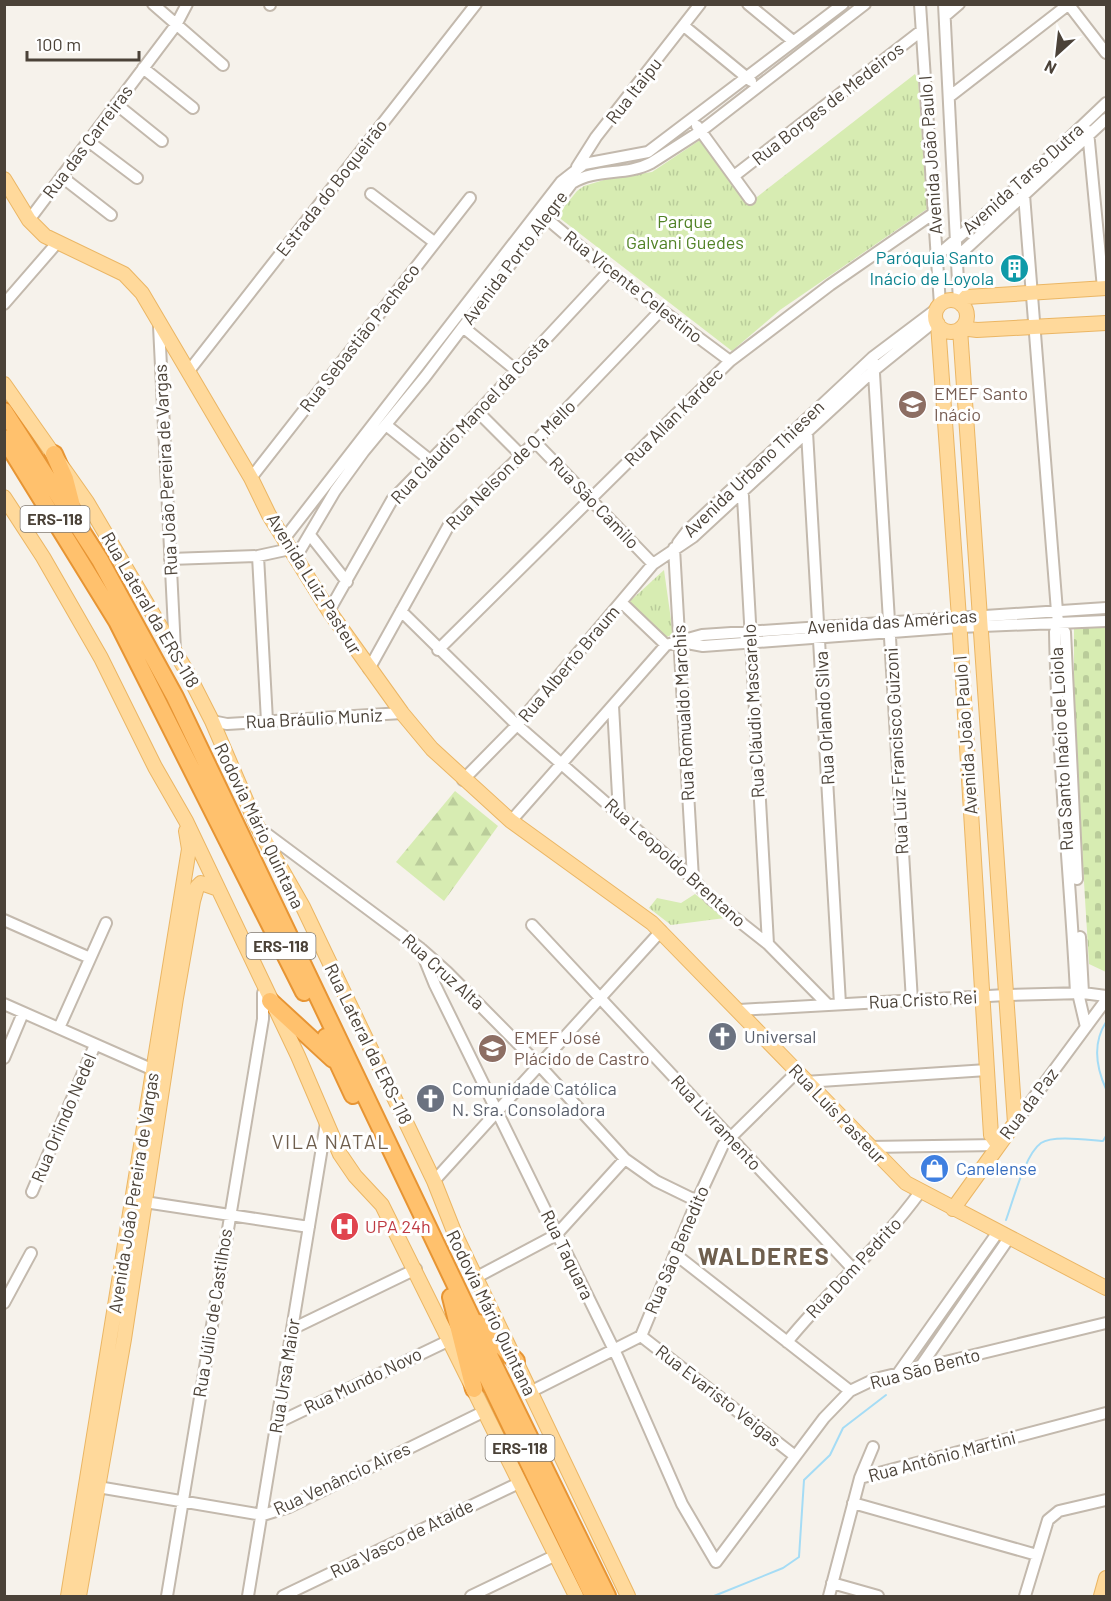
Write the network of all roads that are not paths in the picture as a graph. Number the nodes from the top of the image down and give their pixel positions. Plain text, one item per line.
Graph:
1 (153, 4) edge
2 (187, 4) edge
3 (476, 4) edge
4 (700, 4) edge
5 (748, 4) edge
6 (843, 4) edge
7 (920, 4) edge
8 (959, 4) edge
9 (1069, 5) edge
10 (861, 6) edge
11 (944, 10) edge
12 (849, 16) junction
13 (176, 25) junction
14 (684, 26) junction
15 (921, 31) junction
16 (793, 41) junction
17 (1107, 53) edge
18 (223, 65) dead end
19 (143, 69) junction
20 (747, 77) junction
21 (758, 88) junction
22 (949, 97) junction
23 (1107, 103) edge
24 (116, 104) junction
25 (193, 108) dead end
26 (1107, 119) edge
27 (692, 120) junction
28 (1087, 129) junction
29 (700, 131) junction
30 (596, 137) junction
31 (88, 141) junction
32 (162, 141) dead end
33 (610, 159) junction
34 (577, 174) junction
35 (734, 176) junction
36 (62, 177) junction
37 (137, 178) dead end
38 (4, 179) edge
39 (1024, 188) junction
40 (371, 194) dead end
41 (470, 198) dead end
42 (750, 199) dead end
43 (934, 213) junction
44 (541, 214) junction
45 (111, 215) dead end
46 (29, 220) junction
47 (956, 238) junction
48 (434, 242) junction
49 (57, 243) junction
50 (939, 254) junction
51 (957, 257) junction
52 (609, 271) junction
53 (1105, 288) edge
54 (1033, 293) junction
55 (477, 301) junction
56 (960, 303) junction
57 (4, 304) edge
58 (661, 310) junction
59 (938, 314) junction
60 (1107, 323) edge
61 (159, 326) junction
62 (463, 327) junction
63 (961, 328) junction
64 (1034, 328) junction
65 (873, 357) junction
66 (730, 361) junction
67 (414, 370) junction
68 (517, 371) junction
69 (873, 371) junction
70 (188, 372) junction
71 (424, 377) junction
72 (4, 384) edge
73 (4, 411) edge
74 (478, 412) junction
75 (386, 424) junction
76 (807, 432) junction
77 (4, 438) edge
78 (535, 442) junction
79 (355, 444) junction
80 (364, 451) junction
81 (54, 454) junction
82 (521, 455) junction
83 (431, 461) junction
84 (251, 478) junction
85 (742, 479) junction
86 (742, 492) junction
87 (4, 497) edge
88 (591, 500) junction
89 (75, 519) junction
90 (310, 534) junction
91 (674, 548) junction
92 (290, 549) junction
93 (258, 556) junction
94 (170, 559) junction
95 (653, 564) junction
96 (347, 582) junction
97 (621, 602) junction
98 (1107, 608) edge
99 (1057, 610) junction
100 (330, 611) junction
101 (401, 611) junction
102 (173, 615) junction
103 (156, 618) junction
104 (1107, 621) edge
105 (959, 623) junction
106 (981, 623) junction
107 (1058, 624) junction
108 (819, 627) junction
109 (889, 627) junction
110 (750, 632) junction
111 (820, 639) junction
112 (679, 641) junction
113 (751, 644) junction
114 (666, 645) junction
115 (175, 650) junction
116 (438, 650) junction
117 (369, 669) junction
118 (613, 706) junction
119 (402, 713) junction
120 (212, 721) junction
121 (267, 722) junction
122 (227, 724) junction
123 (517, 725) junction
124 (219, 736) junction
125 (561, 764) junction
126 (463, 780) junction
127 (170, 793) junction
128 (619, 813) junction
129 (510, 821) junction
130 (258, 828) junction
131 (286, 847) junction
132 (273, 854) junction
133 (184, 879) junction
134 (693, 879) junction
135 (199, 884) junction
136 (218, 889) junction
137 (4, 920) edge
138 (106, 923) dead end
139 (532, 925) dead end
140 (661, 931) junction
141 (768, 944) junction
142 (420, 948) junction
143 (90, 958) junction
144 (447, 972) junction
145 (262, 983) junction
146 (435, 985) junction
147 (1079, 993) junction
148 (1006, 995) junction
149 (170, 996) junction
150 (983, 996) junction
151 (600, 998) junction
152 (1107, 998) edge
153 (912, 1000) junction
154 (270, 1001) junction
155 (4, 1004) edge
156 (840, 1004) junction
157 (828, 1005) junction
158 (739, 1010) junction
159 (23, 1012) junction
160 (282, 1026) junction
161 (1086, 1027) junction
162 (59, 1028) junction
163 (261, 1031) junction
164 (95, 1045) junction
165 (4, 1058) edge
166 (339, 1064) junction
167 (540, 1066) junction
168 (987, 1070) junction
169 (159, 1073) junction
170 (801, 1077) junction
171 (498, 1113) junction
172 (326, 1123) junction
173 (1015, 1123) junction
174 (730, 1138) junction
175 (998, 1145) junction
176 (868, 1147) junction
177 (340, 1154) junction
178 (322, 1155) junction
179 (625, 1159) junction
180 (434, 1181) junction
181 (32, 1191) dead end
182 (920, 1192) junction
183 (138, 1201) junction
184 (697, 1201) junction
185 (953, 1209) junction
186 (230, 1215) junction
187 (309, 1227) junction
188 (556, 1235) junction
189 (1003, 1235) junction
190 (31, 1253) dead end
191 (675, 1254) junction
192 (852, 1268) junction
193 (416, 1269) junction
194 (475, 1278) junction
195 (1107, 1288) edge
196 (451, 1297) junction
197 (948, 1302) junction
198 (4, 1303) edge
199 (958, 1309) junction
200 (468, 1311) junction
201 (1107, 1323) edge
202 (292, 1329) junction
203 (641, 1336) junction
204 (450, 1340) junction
205 (787, 1342) junction
206 (613, 1349) junction
207 (516, 1361) junction
208 (918, 1370) junction
209 (897, 1375) junction
210 (474, 1389) junction
211 (850, 1391) junction
212 (530, 1392) junction
213 (485, 1411) junction
214 (1107, 1413) edge
215 (277, 1423) junction
216 (873, 1447) dead end
217 (795, 1456) junction
218 (860, 1478) junction
219 (521, 1482) junction
220 (92, 1486) junction
221 (1107, 1500) edge
222 (183, 1502) junction
223 (853, 1503) junction
224 (263, 1515) junction
225 (556, 1555) junction
226 (1037, 1555) junction
227 (716, 1562) joint
228 (1107, 1578) edge
229 (832, 1583) junction
230 (68, 1596) edge
231 (79, 1596) edge
232 (167, 1596) edge
233 (248, 1596) edge
234 (284, 1596) edge
235 (471, 1596) edge
236 (576, 1596) edge
237 (593, 1596) edge
238 (607, 1596) edge
239 (628, 1596) edge
240 (829, 1596) edge
241 (878, 1596) edge
242 (1025, 1596) edge
243 (1101, 1596) edge

1 - 13 street
2 - 13 street, Rua das Carreiras
3 - 70 street, Estrada do Boqueirão
4 - 14 street, Rua Itaipu
5 - 16 street
6 - 12 street
6 - 16 street, Avenida Porto Alegre
7 - 15 street, Avenida João Paulo I
8 - 11 street
9 - 17 street
9 - 22 street
10 - 12 street, Avenida Porto Alegre
11 - 22 street, Avenida João Paulo I
12 - 21 street, Avenida Porto Alegre
13 - 18 street
13 - 19 street, Rua das Carreiras
14 - 20 street
14 - 30 street, Rua Itaipu
15 - 35 street, Rua Borges de Medeiros
15 - 43 street, Avenida João Paulo I
16 - 20 street, Avenida Porto Alegre
19 - 24 street, Rua das Carreiras
19 - 25 street
20 - 21 street
20 - 27 street, Avenida Porto Alegre
21 - 29 street, Avenida Porto Alegre
22 - 47 street, Avenida João Paulo I
23 - 28 street, Avenida Tarso Dutra
24 - 31 street, Rua das Carreiras
24 - 32 street
26 - 28 street, Avenida Tarso Dutra
27 - 29 street
27 - 33 street, Avenida Porto Alegre
28 - 39 street, Avenida Tarso Dutra
28 - 53 street
29 - 34 street, Avenida Porto Alegre
29 - 35 street
30 - 33 street
30 - 34 street, Rua Itaipu
31 - 36 street, Rua das Carreiras
31 - 37 street
33 - 34 street, Avenida Porto Alegre
34 - 44 street, Avenida Porto Alegre
35 - 42 street
36 - 45 street
36 - 46 street, Rua das Carreiras
38 - 46 main road
39 - 47 street, Avenida Tarso Dutra
39 - 51 street, Avenida Tarso Dutra
39 - 54 street, Rua Santo Inácio de Loiola
40 - 48 street
41 - 48 street, Rua Sebastião Pacheco
43 - 50 street, Avenida João Paulo I
43 - 66 street, Rua Allan Kardec
44 - 52 street, Rua Vicente Celestino
44 - 55 street, Avenida Porto Alegre
46 - 49 main road
47 - 50 street, Avenida Tarso Dutra
47 - 51 street, Avenida João Paulo I
48 - 84 street, Rua Sebastião Pacheco
49 - 57 street
49 - 61 main road
50 - 59 street, Avenida João Paulo I
51 - 56 street, Avenida João Paulo I
52 - 58 street, Rua Vicente Celestino
52 - 68 street, Rua Cláudio Manoel da Costa
53 - 54 main road
54 - 56 main road
54 - 64 street, Rua Santo Inácio de Loiola
55 - 62 street, Avenida Porto Alegre
55 - 67 street, Avenida Porto Alegre
56 - 59 main road
56 - 63 main road
58 - 66 street, Rua Vicente Celestino
58 - 78 street, Rua Nelson de O. Mello
59 - 63 main road
59 - 65 street, Avenida Urbano Thiesen
59 - 69 street, Avenida Urbano Thiesen
59 - 105 main road, Avenida João Paulo I
60 - 64 main road
61 - 70 main road
61 - 94 street, Rua João Pereira de Vargas
62 - 68 street
62 - 71 street, Avenida Porto Alegre
63 - 64 main road
63 - 106 main road, Avenida João Paulo I
64 - 99 street, Rua Santo Inácio de Loiola
65 - 69 street, Rua Luiz Francisco Guizoni
65 - 85 street, Avenida Urbano Thiesen
66 - 88 street, Rua Allan Kardec
67 - 71 street
67 - 79 street, Avenida Porto Alegre
68 - 74 street, Rua Cláudio Manoel da Costa
69 - 76 street, Avenida Urbano Thiesen
69 - 109 street, Rua Luiz Francisco Guizoni
70 - 84 main road, Avenida Luiz Pasteur
71 - 75 street, Avenida Porto Alegre
72 - 81 main road, Rua Lateral da ERS-118
73 - 89 highway, Rodovia Mário Quintana / ERS-118
74 - 82 street
74 - 83 street, Rua Cláudio Manoel da Costa
75 - 80 street, Avenida Porto Alegre
75 - 83 street
76 - 86 street, Avenida Urbano Thiesen
76 - 108 street, Rua Orlando Silva
77 - 166 highway, Rodovia Mário Quintana / ERS-118
78 - 82 street, Rua Nelson de O. Mello
78 - 88 street, Rua São Camilo
79 - 80 street
79 - 92 street, Avenida Porto Alegre
80 - 90 street, Avenida Porto Alegre
81 - 89 highway
81 - 103 main road, Rua Lateral da ERS-118
82 - 101 street, Rua Nelson de O. Mello
83 - 96 street, Rua Cláudio Manoel da Costa
84 - 92 main road, Avenida Luiz Pasteur
85 - 86 street, Rua Cláudio Mascarelo
85 - 91 street, Avenida Urbano Thiesen
86 - 91 street, Avenida Urbano Thiesen
86 - 110 street, Rua Cláudio Mascarelo
87 - 127 main road
88 - 95 street, Rua São Camilo
88 - 116 street, Rua Allan Kardec
89 - 200 highway, Rodovia Mário Quintana / ERS-118
90 - 92 street, Avenida Porto Alegre
90 - 96 street
91 - 95 street, Rua Alberto Braum
91 - 112 street, Rua Romualdo Marchis
92 - 93 street
92 - 100 main road, Avenida Luiz Pasteur
93 - 94 street
93 - 121 street
94 - 102 street, Rua João Pereira de Vargas
95 - 97 street, Rua Alberto Braum
96 - 100 street, Rua Cláudio Manoel da Costa
97 - 114 street
97 - 123 street, Rua Alberto Braum
98 - 99 street, Avenida das Américas
99 - 106 street, Avenida das Américas
99 - 107 street, Rua Santo Inácio de Loiola
100 - 117 main road, Avenida Luiz Pasteur
101 - 116 street, Rua Leopoldo Brentano
101 - 117 street, Rua Nelson de O. Mello
102 - 103 street
102 - 115 street, Rua João Pereira de Vargas
103 - 115 main road, Rua Lateral da ERS-118
104 - 107 street, Avenida das Américas
105 - 106 street, Avenida das Américas
105 - 109 street, Avenida das Américas
105 - 150 main road, Avenida João Paulo I
106 - 107 street, Avenida das Américas
106 - 148 main road, Avenida João Paulo I
107 - 147 street, Rua Santo Inácio de Loiola
108 - 109 street, Avenida das Américas
108 - 110 street, Avenida das Américas
108 - 111 street, Rua Orlando Silva
109 - 111 street, Avenida das Américas
109 - 153 street, Rua Luiz Francisco Guizoni
110 - 112 street, Avenida das Américas
110 - 113 street, Rua Cláudio Mascarelo
111 - 113 street, Avenida das Américas
111 - 156 street, Rua Orlando Silva
112 - 113 street, Avenida das Américas
112 - 114 street, Avenida das Américas
112 - 134 street, Rua Romualdo Marchis
113 - 141 street, Rua Cláudio Mascarelo
114 - 118 street
115 - 120 main road, Rua Lateral da ERS-118
116 - 123 street, Rua Leopoldo Brentano
117 - 119 main road, Avenida Luiz Pasteur
118 - 125 street
118 - 128 street
119 - 121 street, Rua Bráulio Muniz
119 - 126 main road, Avenida Luiz Pasteur
120 - 122 street, Rua Bráulio Muniz
120 - 124 main road, Rua Lateral da ERS-118
121 - 122 street, Rua Bráulio Muniz
122 - 124 street, Rua Bráulio Muniz
123 - 125 street, Rua Leopoldo Brentano
123 - 126 street, Rua Alberto Braum
124 - 130 main road, Rua Lateral da ERS-118
125 - 128 street, Rua Leopoldo Brentano
125 - 129 street
126 - 129 main road, Rua Luís Pasteur
127 - 133 main road, Avenida João Pereira de Vargas
127 - 136 main road
128 - 134 street, Rua Leopoldo Brentano
129 - 140 main road, Rua Luís Pasteur
130 - 131 street, Rua Cruz Alta
130 - 132 main road, Rua Lateral da ERS-118
131 - 132 street
131 - 142 street, Rua Cruz Alta
132 - 180 main road, Rua Lateral da ERS-118
133 - 135 main road
133 - 149 main road, Avenida João Pereira de Vargas
134 - 141 street, Rua Leopoldo Brentano
135 - 136 main road
135 - 149 main road, Avenida João Pereira de Vargas
136 - 145 main road
137 - 143 street
138 - 143 street
139 - 151 street, Rua Livramento
140 - 151 street
140 - 158 main road, Rua Luís Pasteur
141 - 157 street, Rua Leopoldo Brentano
142 - 144 street, Rua Cruz Alta
142 - 146 street, Rua Taquara
143 - 162 street
144 - 146 street
144 - 167 street, Rua Cruz Alta
145 - 154 main road
145 - 163 street, Rua Júlio de Castilhos
146 - 171 street, Rua Taquara
147 - 148 street, Rua Cristo Rei
147 - 152 street, Rua Cristo Rei
147 - 161 street, Rua Santo Inácio de Loiola
148 - 150 street, Rua Cristo Rei
148 - 173 main road, Avenida João Paulo I
149 - 169 main road, Avenida João Pereira de Vargas
150 - 153 street, Rua Cristo Rei
150 - 168 main road, Avenida João Paulo I
151 - 167 street
151 - 174 street, Rua Livramento
152 - 161 street, Rua da Paz
153 - 156 street, Rua Cristo Rei
154 - 160 main road
154 - 166 highway
155 - 159 street
156 - 157 street, Rua Cristo Rei
157 - 158 street, Rua Cristo Rei
158 - 170 main road, Rua Luís Pasteur
159 - 162 street
159 - 165 street
160 - 163 street
160 - 172 main road
161 - 173 street, Rua da Paz
162 - 164 street
163 - 186 street, Rua Júlio de Castilhos
164 - 169 street
164 - 181 street, Rua Orlindo Nedel
166 - 196 highway, Rodovia Mário Quintana / ERS-118
167 - 171 street
167 - 179 street, Rua Cruz Alta
168 - 170 street
168 - 175 main road, Avenida João Paulo I
169 - 183 main road, Avenida João Pereira de Vargas
170 - 174 street, Rua São Benedito
170 - 176 main road, Rua Luís Pasteur
171 - 180 street
171 - 188 street, Rua Taquara
172 - 177 main road
172 - 178 street, Rua Ursa Maior
173 - 175 main road, Rua da Paz
174 - 184 street, Rua São Benedito
174 - 192 street, Rua Livramento
175 - 176 street
175 - 185 main road, Rua da Paz
176 - 182 main road, Rua Luís Pasteur
177 - 178 street
177 - 193 main road
178 - 187 street, Rua Ursa Maior
179 - 184 street, Rua Cruz Alta
179 - 188 street
180 - 194 main road, Rua Lateral da ERS-118
182 - 185 main road, Rua Luís Pasteur
182 - 192 street, Rua Dom Pedrito
183 - 186 street
183 - 220 main road, Avenida João Pereira de Vargas
184 - 191 street, Rua São Benedito
185 - 189 main road, Rua Luís Pasteur
186 - 187 street
186 - 222 street, Rua Júlio de Castilhos
187 - 202 street, Rua Ursa Maior
188 - 194 street
188 - 206 street, Rua Taquara
189 - 195 main road, Rua Luís Pasteur
189 - 197 street
189 - 199 street
190 - 198 street
191 - 203 street, Rua São Benedito
191 - 205 street
192 - 205 street, Rua Dom Pedrito
193 - 202 street
193 - 204 main road
194 - 207 main road, Rua Lateral da ERS-118
196 - 210 highway
196 - 237 highway, Rodovia Mário Quintana / ERS-118
197 - 199 street
197 - 209 street
199 - 208 street
200 - 207 highway
200 - 238 highway, Rodovia Mário Quintana / ERS-118
201 - 208 street, Rua São Bento
202 - 215 street, Rua Ursa Maior
203 - 206 street, Rua São Benedito
203 - 217 street, Rua Evaristo Veigas
204 - 210 main road
204 - 215 street, Rua Mundo Novo
205 - 211 street
206 - 212 street, Rua São Benedito
206 - 227 street, Rua Taquara
207 - 212 main road, Rua Lateral da ERS-118
208 - 209 street, Rua São Bento
209 - 211 street, Rua São Bento
210 - 213 main road
211 - 217 street, Rua São Bento
212 - 239 main road, Rua Lateral da ERS-118
213 - 219 main road
213 - 224 street, Rua Venâncio Aires
214 - 218 street, Rua Antônio Martini
215 - 224 street, Rua Ursa Maior
216 - 218 street
217 - 227 street, Rua São Bento
218 - 223 street, Rua Antônio Martini
219 - 225 main road
219 - 234 street, Rua Vasco de Ataíde
220 - 222 street, Rua Venâncio Aires
220 - 230 main road, Avenida João Pereira de Vargas
220 - 231 main road, Avenida João Pereira de Vargas
221 - 226 street
222 - 224 street, Rua Venâncio Aires
222 - 232 street, Rua Júlio de Castilhos
223 - 226 street
223 - 229 street, Rua Antônio Martini
224 - 233 street, Rua Ursa Maior
225 - 235 street
225 - 236 main road
226 - 242 street
228 - 243 main road
229 - 240 street, Rua Antônio Martini
229 - 241 street

